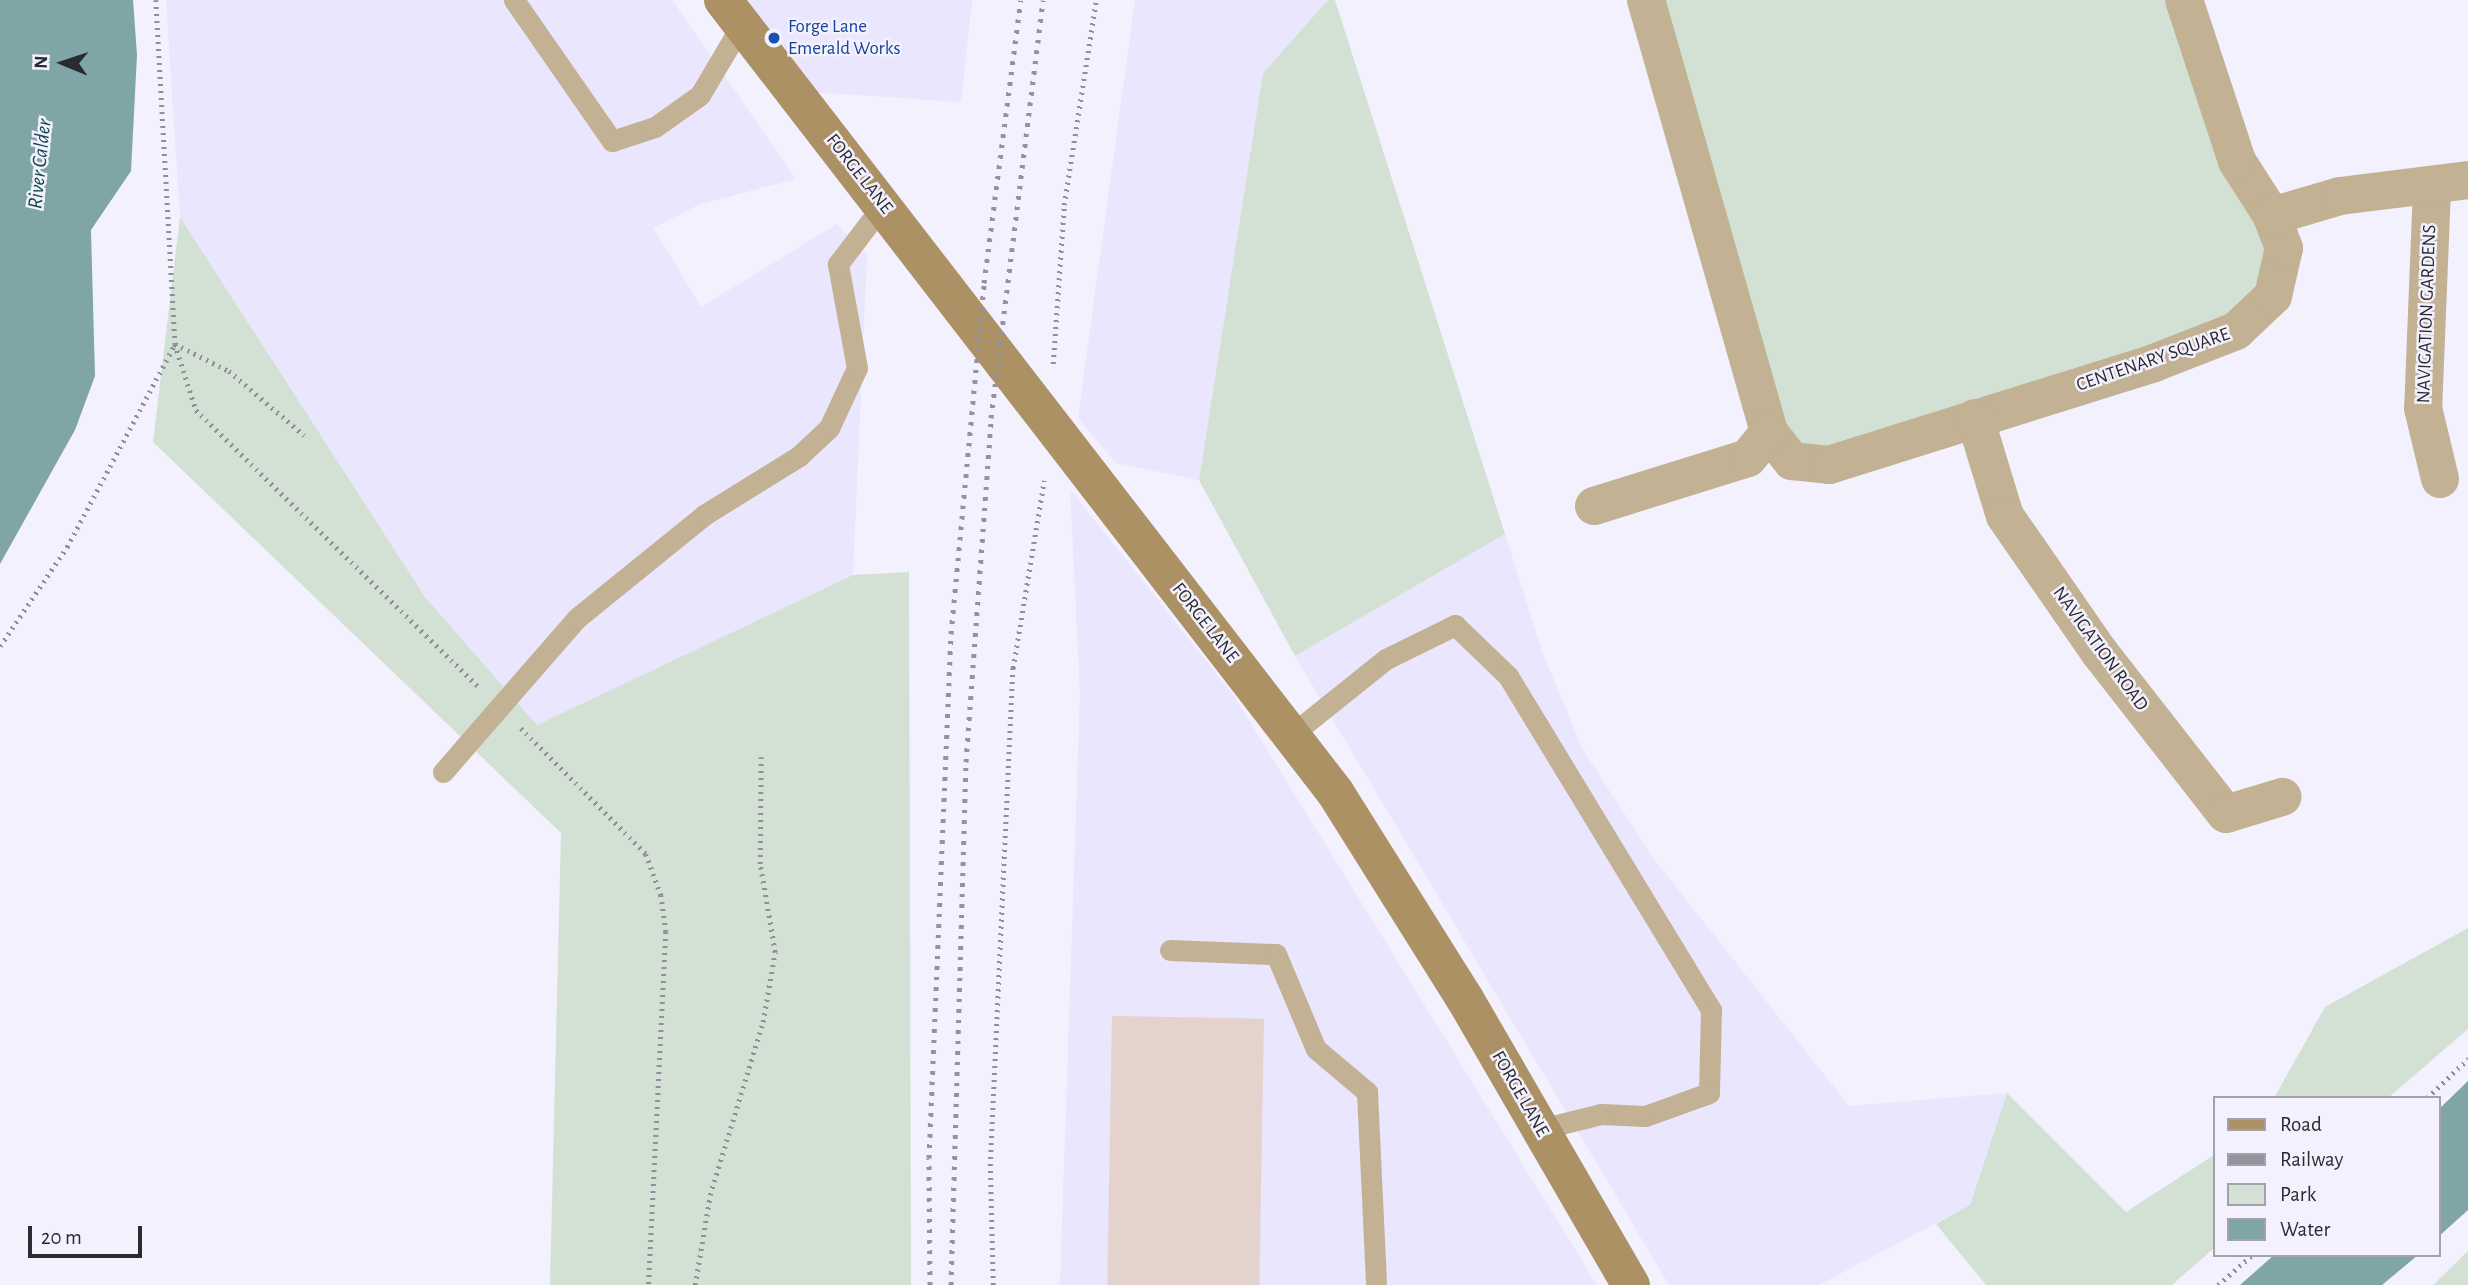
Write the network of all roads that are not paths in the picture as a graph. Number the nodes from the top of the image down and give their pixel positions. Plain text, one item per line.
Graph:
1 (514, 0) edge
2 (1646, 0) edge
3 (2184, 0) edge
4 (732, 12) edge
5 (2468, 180) edge
6 (2431, 188) junction
7 (883, 205) junction
8 (2272, 216) junction
9 (1975, 418) junction
10 (1769, 432) junction
11 (2440, 480) dead end
12 (1594, 506) dead end
13 (1291, 735) junction
14 (443, 772) dead end
15 (2283, 797) dead end
16 (1170, 950) dead end
17 (1541, 1129) junction
18 (1376, 1285) edge
19 (1631, 1285) edge

1 - 4 lane
2 - 10 street, CENTENARY SQUARE
3 - 8 street, CENTENARY SQUARE
4 - 7 street, FORGE LANE
5 - 6 street
6 - 8 street
6 - 11 street, NAVIGATION GARDENS
7 - 13 street, FORGE LANE
7 - 14 lane
8 - 9 street, CENTENARY SQUARE
9 - 10 street, CENTENARY SQUARE
9 - 15 street, NAVIGATION ROAD
10 - 12 street
13 - 17 street, FORGE LANE
13 - 17 lane
16 - 18 lane
17 - 19 street, FORGE LANE

